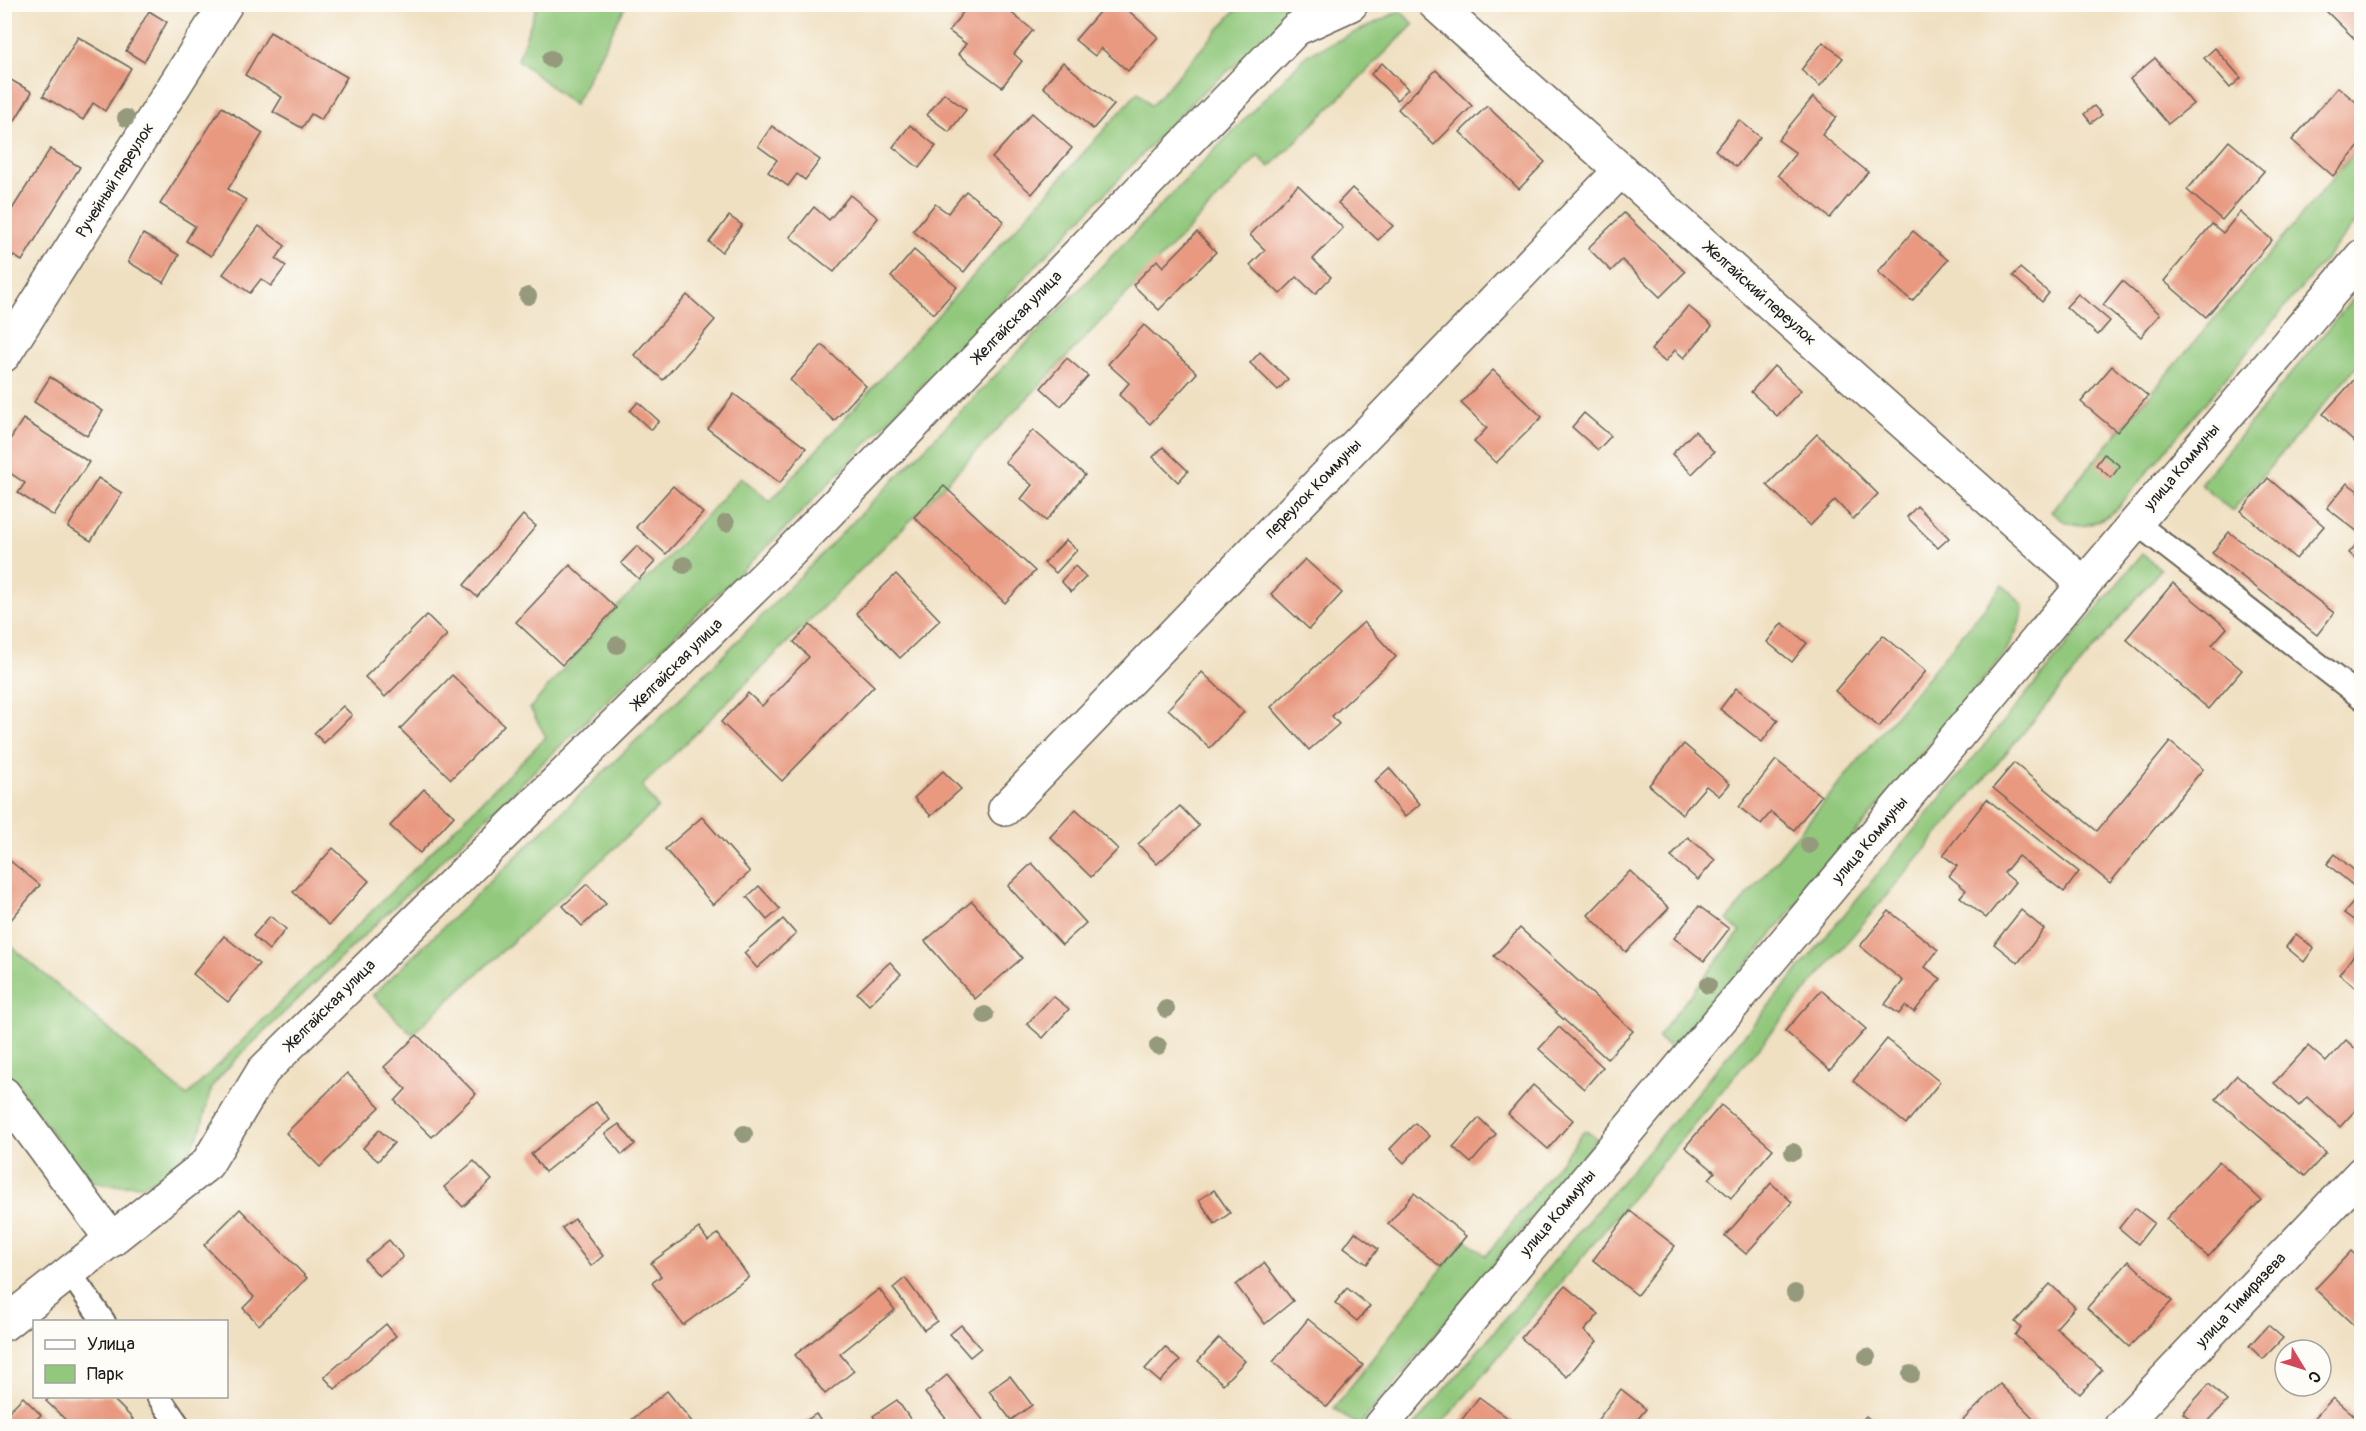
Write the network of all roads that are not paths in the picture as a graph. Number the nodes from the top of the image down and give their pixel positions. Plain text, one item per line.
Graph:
1 (226, 4) edge
2 (1351, 4) edge
3 (1435, 4) edge
4 (1621, 170) junction
5 (2361, 256) edge
6 (4, 355) edge
7 (2135, 522) junction
8 (2084, 584) junction
9 (2361, 698) edge
10 (1005, 809) dead end
11 (4, 1095) edge
12 (2361, 1173) edge
13 (112, 1240) junction
14 (70, 1273) junction
15 (103, 1320) edge
16 (4, 1324) edge
17 (159, 1398) edge
18 (179, 1426) edge
19 (1381, 1426) edge
20 (2121, 1426) edge

1 - 6 street, Ручейный переулок
2 - 13 street, Желгайская улица
3 - 4 street, Желгайский переулок
4 - 8 street, Желгайский переулок
4 - 10 street, переулок Коммуны
5 - 7 street, улица Коммуны
7 - 8 street, улица Коммуны
7 - 9 lane
8 - 19 street, улица Коммуны
11 - 13 street
12 - 20 street, улица Тимирязева
13 - 14 street, Желгайская улица
14 - 15 lane
14 - 16 street, Желгайская улица
17 - 18 lane

